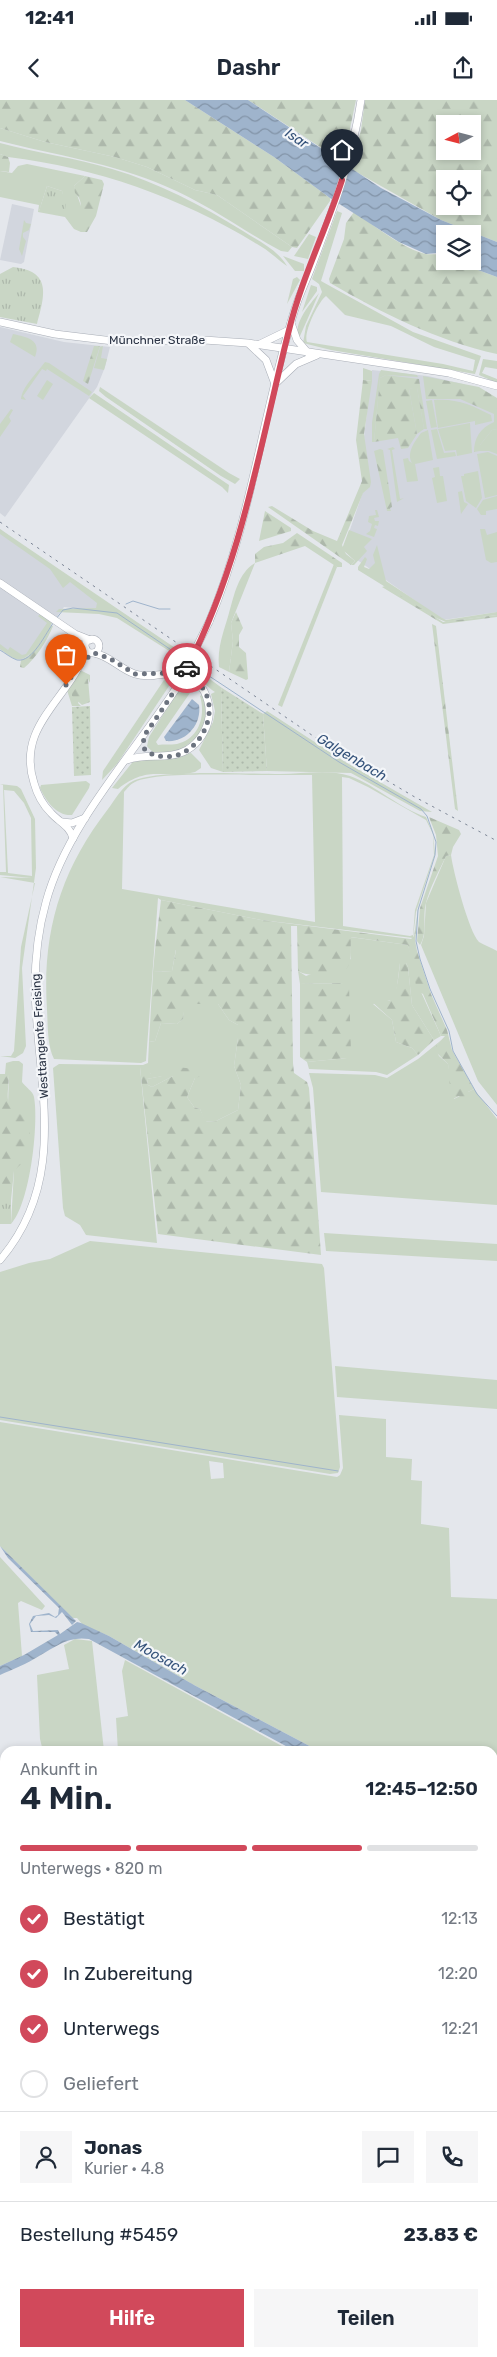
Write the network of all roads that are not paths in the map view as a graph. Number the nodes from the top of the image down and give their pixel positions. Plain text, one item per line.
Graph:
1 (361, 100) edge
2 (0, 322) edge
3 (290, 327) junction
4 (248, 343) junction
5 (257, 344) junction
6 (284, 349) junction
7 (308, 353) junction
8 (319, 354) junction
9 (275, 384) junction
10 (497, 386) edge
11 (0, 583) edge
12 (90, 648) junction
13 (109, 658) junction
14 (144, 736) junction
15 (153, 754) junction
16 (127, 760) junction
17 (86, 818) junction
18 (61, 821) junction
19 (73, 838) junction
20 (0, 1260) edge

1 - 3 main road, Westtangente Freising
2 - 4 main road, Münchner Straße
3 - 5 main road
3 - 6 main road, Westtangente Freising
3 - 7 main road
4 - 5 main road, Münchner Straße
4 - 9 main road
5 - 6 main road, Münchner Straße
6 - 7 main road, Münchner Straße
6 - 9 main road, Westtangente Freising
7 - 8 main road, Münchner Straße
8 - 9 main road
8 - 10 main road, Münchner Straße
9 - 14 main road, Westtangente Freising, bridge
11 - 12 main road
12 - 13 main road
12 - 13 main road
12 - 18 main road
13 - 15 main road
14 - 15 main road
14 - 16 main road, Westtangente Freising
15 - 16 main road
16 - 17 main road, Westtangente Freising
17 - 18 main road
17 - 19 main road, Westtangente Freising
18 - 19 main road
19 - 20 main road, Westtangente Freising

